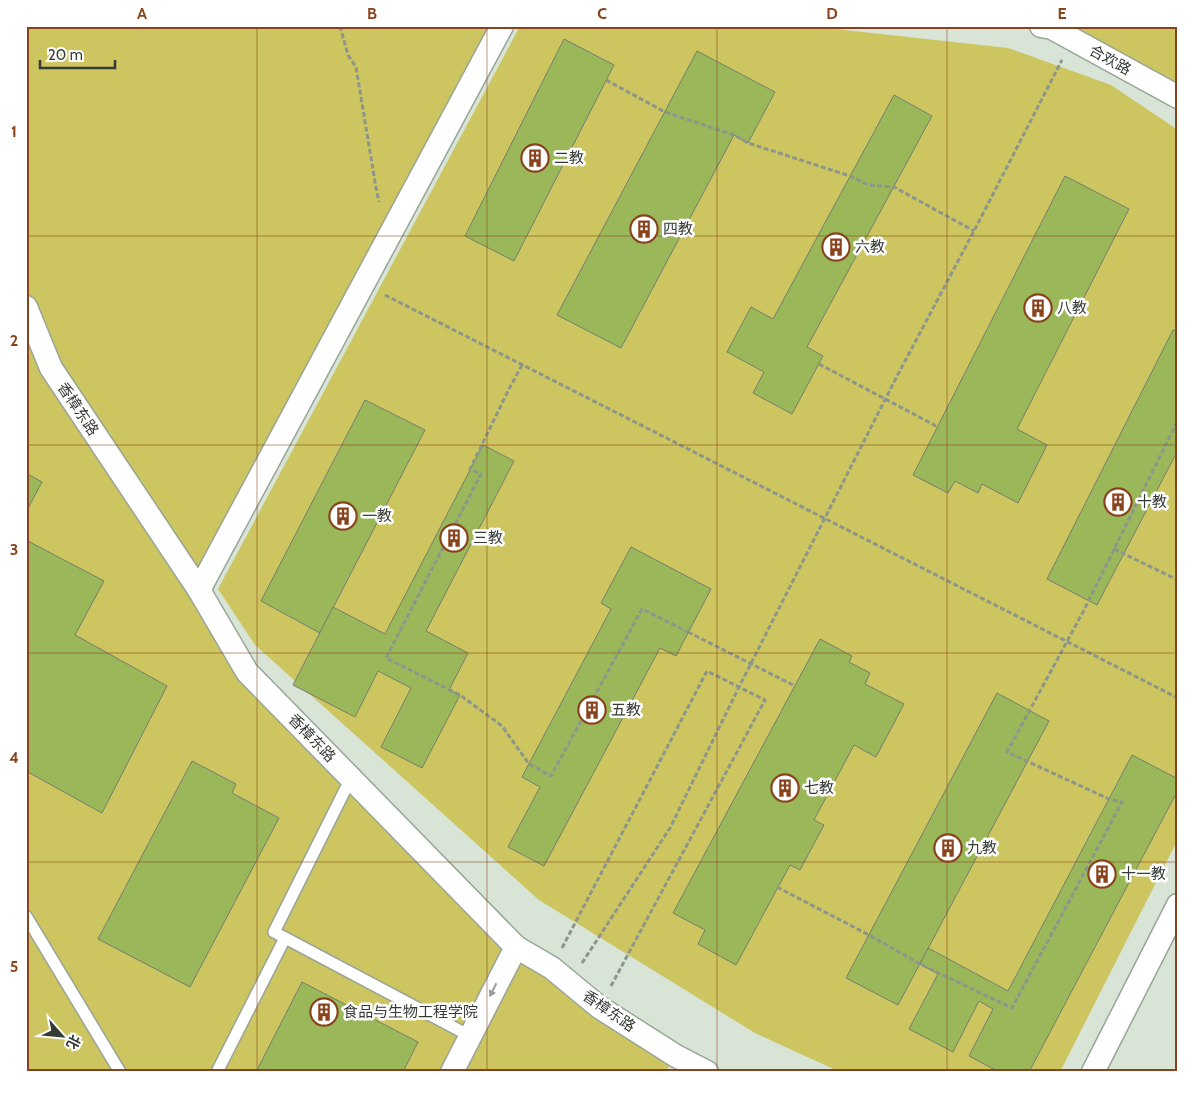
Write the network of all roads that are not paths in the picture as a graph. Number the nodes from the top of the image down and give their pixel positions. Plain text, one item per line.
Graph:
1 (502, 26) edge
2 (1041, 26) edge
3 (1178, 97) edge
4 (26, 307) edge
5 (199, 590) junction
6 (350, 778) junction
7 (1178, 905) edge
8 (26, 916) edge
9 (285, 938) junction
10 (516, 947) junction
11 (470, 1036) junction
12 (671, 1064) edge
13 (120, 1072) edge
14 (217, 1072) edge
15 (452, 1072) edge
16 (707, 1072) edge
17 (1093, 1072) edge

1 - 5 street
2 - 3 street, 合欢路
4 - 5 street, 香樟东路
5 - 6 street, 香樟东路
6 - 9 lane
6 - 10 street, 香樟东路
7 - 17 street
8 - 13 lane
9 - 11 lane
9 - 14 lane
10 -> 11 street
10 - 12 street, 香樟东路
11 - 15 street
12 - 16 street, 香樟东路

